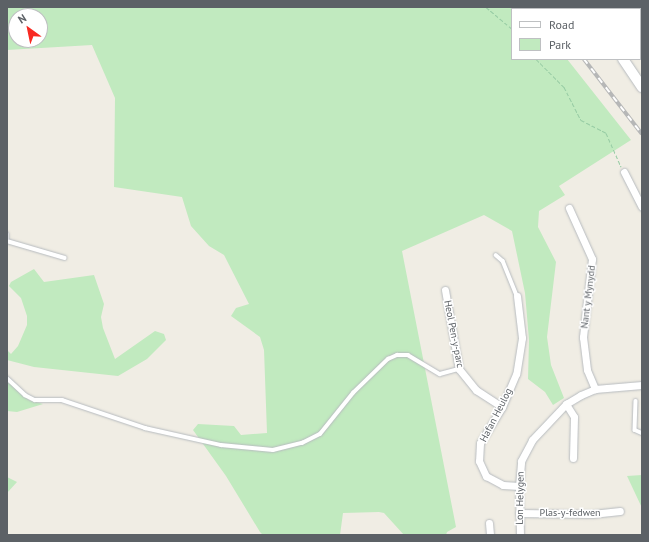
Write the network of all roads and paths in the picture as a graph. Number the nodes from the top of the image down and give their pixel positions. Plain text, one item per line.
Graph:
1 (486, 7) edge
2 (511, 28) edge
3 (537, 60) edge
4 (624, 60) edge
5 (642, 86) edge
6 (624, 172) joint
7 (642, 207) edge
8 (569, 208) dead end
9 (7, 234) edge
10 (7, 239) edge
11 (496, 255) dead end
12 (65, 258) dead end
13 (445, 290) dead end
14 (517, 296) joint
15 (459, 370) junction
16 (7, 378) edge
17 (642, 385) edge
18 (595, 389) junction
19 (636, 401) dead end
20 (566, 404) junction
21 (502, 407) junction
22 (642, 433) edge
23 (573, 458) dead end
24 (519, 486) junction
25 (620, 511) dead end
26 (519, 512) junction
27 (489, 523) dead end
28 (490, 535) edge
29 (520, 535) edge

1 - 2 path
3 - 6 path
4 - 5 street
6 - 7 street
8 - 18 street, Nant y Mynydd
9 - 10 lane
10 - 12 lane
11 - 14 lane
13 - 15 street, Heol Pen-y-parc
14 - 21 street, Hafan Heulog
15 - 16 lane
15 - 21 street, Heol Pen-y-parc
17 - 18 street
18 - 20 street
19 - 22 lane
20 - 23 street
20 - 24 street, Lon Helygen
21 - 24 street, Hafan Heulog
24 - 26 street, Lon Helygen
25 - 26 street, Plas-y-fedwen
26 - 29 street, Lon Helygen
27 - 28 street

